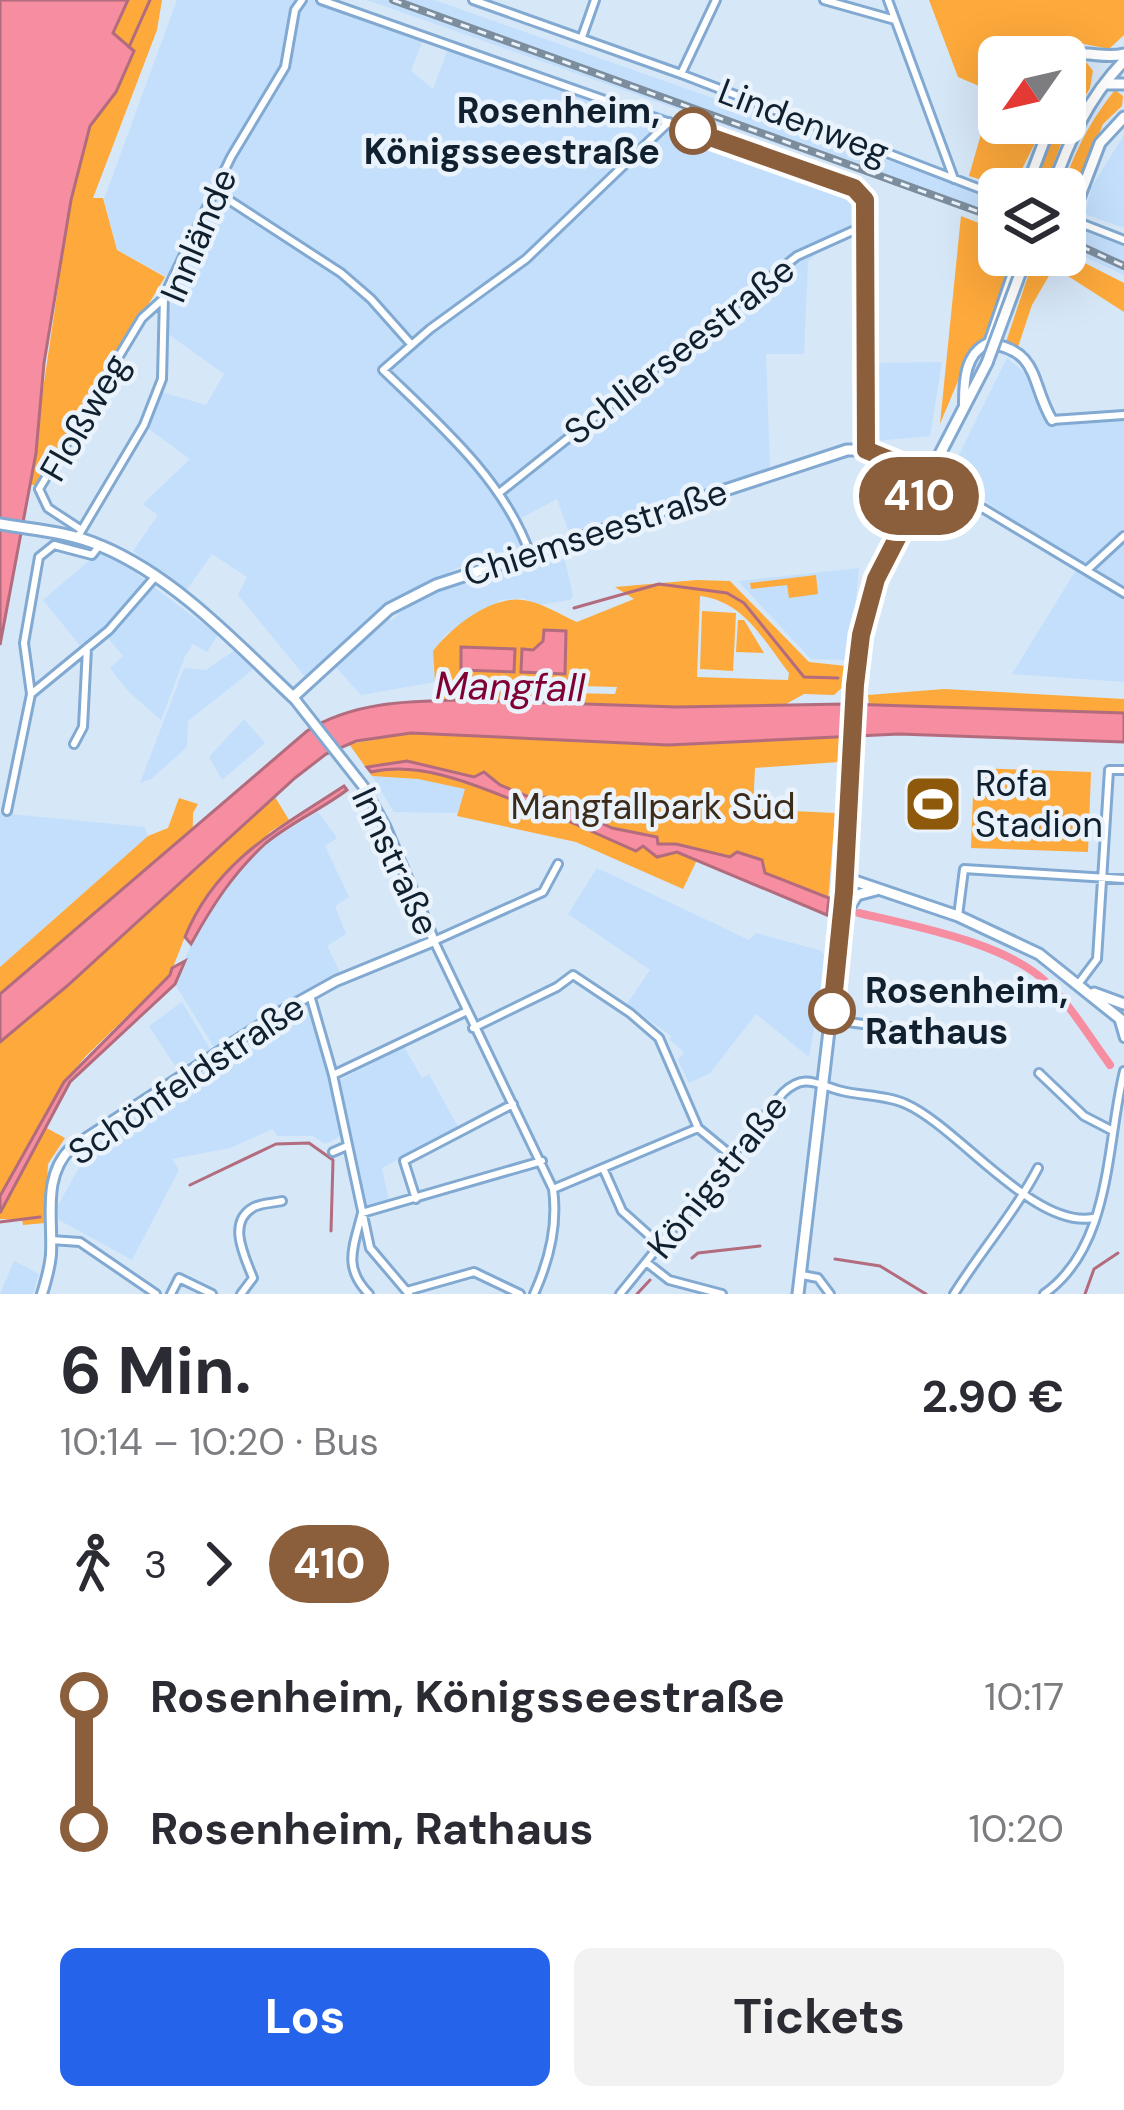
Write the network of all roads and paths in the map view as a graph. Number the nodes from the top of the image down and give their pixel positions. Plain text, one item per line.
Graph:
1 (302, 0) edge
2 (322, 0) edge
3 (473, 0) edge
4 (595, 0) edge
5 (716, 0) edge
6 (824, 0) edge
7 (888, 0) edge
8 (895, 20) junction
9 (583, 37) junction
10 (1086, 55) edge
11 (1093, 56) junction
12 (1124, 57) edge
13 (681, 74) junction
14 (1124, 85) edge
15 (1101, 86) junction
16 (1124, 116) edge
17 (670, 122) junction
18 (1061, 168) edge
19 (1086, 176) edge
20 (954, 178) junction
21 (978, 188) edge
22 (215, 191) junction
23 (868, 224) junction
24 (1086, 225) edge
25 (1124, 240) edge
26 (1011, 276) edge
27 (1020, 276) edge
28 (164, 299) junction
29 (988, 343) junction
30 (411, 344) junction
31 (964, 413) junction
32 (1124, 415) edge
33 (1052, 420) joint
34 (866, 450) junction
35 (929, 476) junction
36 (499, 493) junction
37 (0, 524) edge
38 (78, 534) junction
39 (1124, 536) edge
40 (100, 545) junction
41 (530, 554) junction
42 (1088, 570) junction
43 (154, 578) junction
44 (1124, 593) edge
45 (87, 648) junction
46 (31, 694) junction
47 (292, 697) junction
48 (74, 744) dead end
49 (1124, 770) edge
50 (7, 811) dead end
51 (559, 863) dead end
52 (845, 878) junction
53 (1102, 878) junction
54 (1124, 879) edge
55 (882, 889) junction
56 (958, 916) junction
57 (842, 920) junction
58 (434, 941) junction
59 (1079, 983) junction
60 (1089, 991) junction
61 (310, 995) junction
62 (1124, 1004) edge
63 (465, 1012) junction
64 (831, 1020) junction
65 (1121, 1020) edge
66 (472, 1028) junction
67 (904, 1029) dead end
68 (1124, 1038) edge
69 (1124, 1071) edge
70 (1039, 1073) dead end
71 (334, 1075) junction
72 (824, 1083) junction
73 (513, 1104) junction
74 (698, 1129) junction
75 (1113, 1131) junction
76 (347, 1146) junction
77 (333, 1152) dead end
78 (732, 1156) junction
79 (542, 1161) junction
80 (603, 1168) junction
81 (1038, 1168) dead end
82 (553, 1189) junction
83 (1024, 1194) junction
84 (416, 1199) junction
85 (282, 1201) dead end
86 (362, 1213) junction
87 (1093, 1217) junction
88 (51, 1240) junction
89 (660, 1245) junction
90 (370, 1248) junction
91 (352, 1256) junction
92 (646, 1262) junction
93 (802, 1275) junction
94 (408, 1292) edge
95 (42, 1294) edge
96 (156, 1294) edge
97 (171, 1294) edge
98 (212, 1294) edge
99 (241, 1294) edge
100 (369, 1294) edge
101 (520, 1294) edge
102 (535, 1294) edge
103 (620, 1294) edge
104 (722, 1294) edge
105 (798, 1294) edge
106 (830, 1294) edge
107 (954, 1294) edge
108 (1044, 1294) edge

1 - 22 street, Innlände
2 - 17 street
3 - 9 street, Lindenweg
4 - 9 street
5 - 13 street
6 - 8 street
7 - 8 street
8 - 20 street
9 - 13 street, Lindenweg
10 - 11 main road
11 - 12 main road
11 - 15 main road
12 - 15 main road
13 - 20 street, Lindenweg
14 - 15 main road
15 - 18 main road
16 - 19 main road
17 - 23 street
17 - 30 street
20 - 21 street, Lindenweg
22 - 28 street, Innlände
22 - 30 street
23 - 34 street
23 - 36 street, Schlierseestraße
24 - 25 street
26 - 29 street
27 - 31 main road, bridge
28 - 38 street, Innlände
28 - 38 street, Floßweg
29 - 31 street
29 - 33 street
30 - 36 street
31 - 35 main road
32 - 33 street
34 - 35 main road
34 - 41 main road, Chiemseestraße
35 - 42 street
35 - 52 main road
36 - 41 street
37 - 38 main road, Innstraße
38 - 40 main road, Innstraße
39 - 42 street
40 - 43 main road, Innstraße
40 - 46 street
41 - 47 main road, Chiemseestraße
42 - 44 street
43 - 45 street
43 - 47 main road, Innstraße
45 - 46 street
45 - 48 street
46 - 50 street
47 - 58 street, Innstraße
49 - 53 street
51 - 58 street
52 - 55 main road
52 - 57 main road
53 - 54 street
53 - 56 street
53 - 59 street
55 - 56 main road
55 - 57 main road
56 - 59 main road
57 - 64 main road
58 - 61 street, Schönfeldstraße
58 - 63 street, Innstraße
59 - 60 main road
60 - 62 main road
60 - 65 main road
61 - 71 street
61 - 88 street, Schönfeldstraße
63 - 66 street, Innstraße
63 - 71 street
64 - 67 street
64 - 72 main road
65 - 68 street
66 - 73 street, Innstraße
66 - 74 street
69 - 75 street
70 - 75 street
71 - 76 street
72 - 78 street, Königstraße
72 - 83 street
72 - 93 main road
73 - 79 street, Innstraße
73 - 84 street
74 - 78 street
74 - 80 street
75 - 87 street
76 - 77 street
76 - 86 street
78 - 89 street, Königstraße
79 - 82 street, Innstraße
79 - 84 street
80 - 82 street
80 - 89 street
81 - 83 street
82 - 102 street, Innstraße
83 - 87 street
83 - 107 street
84 - 86 street
85 - 99 street
86 - 90 street
86 - 91 street
87 - 108 street
88 - 95 street, Schönfeldstraße
88 - 96 street
89 - 92 street, Königstraße
90 - 91 street
90 - 94 street
91 - 100 street
92 - 103 street, Königstraße
92 - 104 street
93 - 105 main road
93 - 106 street
94 - 101 street
97 - 98 street

